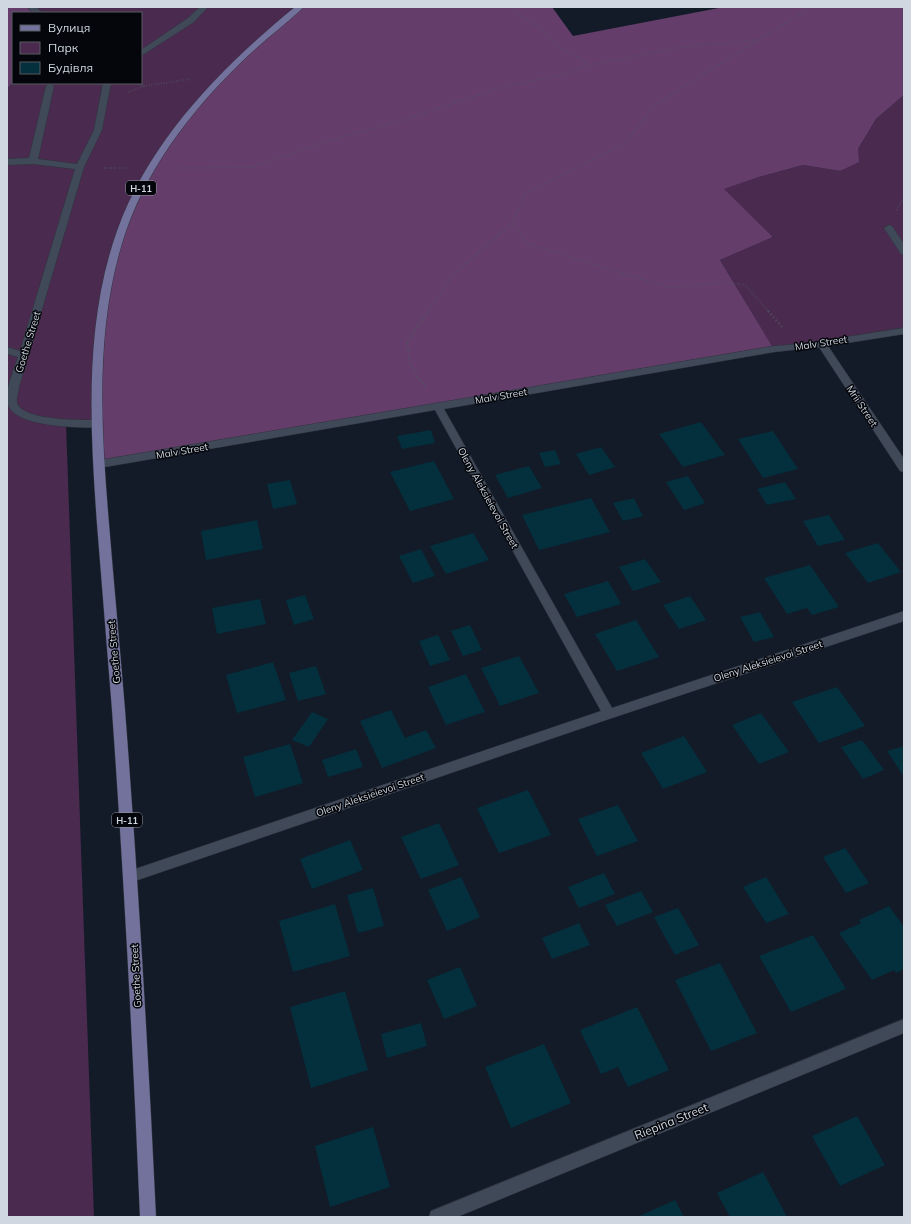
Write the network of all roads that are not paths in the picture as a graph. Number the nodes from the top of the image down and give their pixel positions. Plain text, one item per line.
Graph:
1 (204, 7) edge
2 (300, 7) edge
3 (142, 53) edge
4 (107, 84) edge
5 (50, 86) dead end
6 (7, 162) edge
7 (33, 162) junction
8 (80, 167) junction
9 (889, 228) dead end
10 (904, 252) edge
11 (904, 331) edge
12 (821, 343) junction
13 (7, 350) edge
14 (24, 356) junction
15 (438, 407) junction
16 (98, 424) junction
17 (99, 464) junction
18 (904, 468) edge
19 (904, 616) edge
20 (609, 714) junction
21 (132, 876) junction
22 (904, 1026) edge
23 (148, 1217) edge
24 (437, 1217) edge

1 - 3 street
2 - 16 main road, Н-11
4 - 8 street, Goethe Street
5 - 7 street
6 - 7 street
7 - 8 street
8 - 14 street, Goethe Street
9 - 10 street
11 - 12 street, Malv Street
12 - 15 street, Malv Street
12 - 18 street, Mrii Street
13 - 14 street
14 - 16 street, Goethe Street
15 - 17 street, Malv Street
15 - 20 street, Oleny Aleksieievoi Street
16 - 17 main road, Goethe Street / Н-11
17 - 21 main road, Goethe Street / Н-11
19 - 20 street, Oleny Aleksieievoi Street
20 - 21 street, Oleny Aleksieievoi Street
21 - 23 main road, Goethe Street / Н-11
22 - 24 street, Riepina Street

